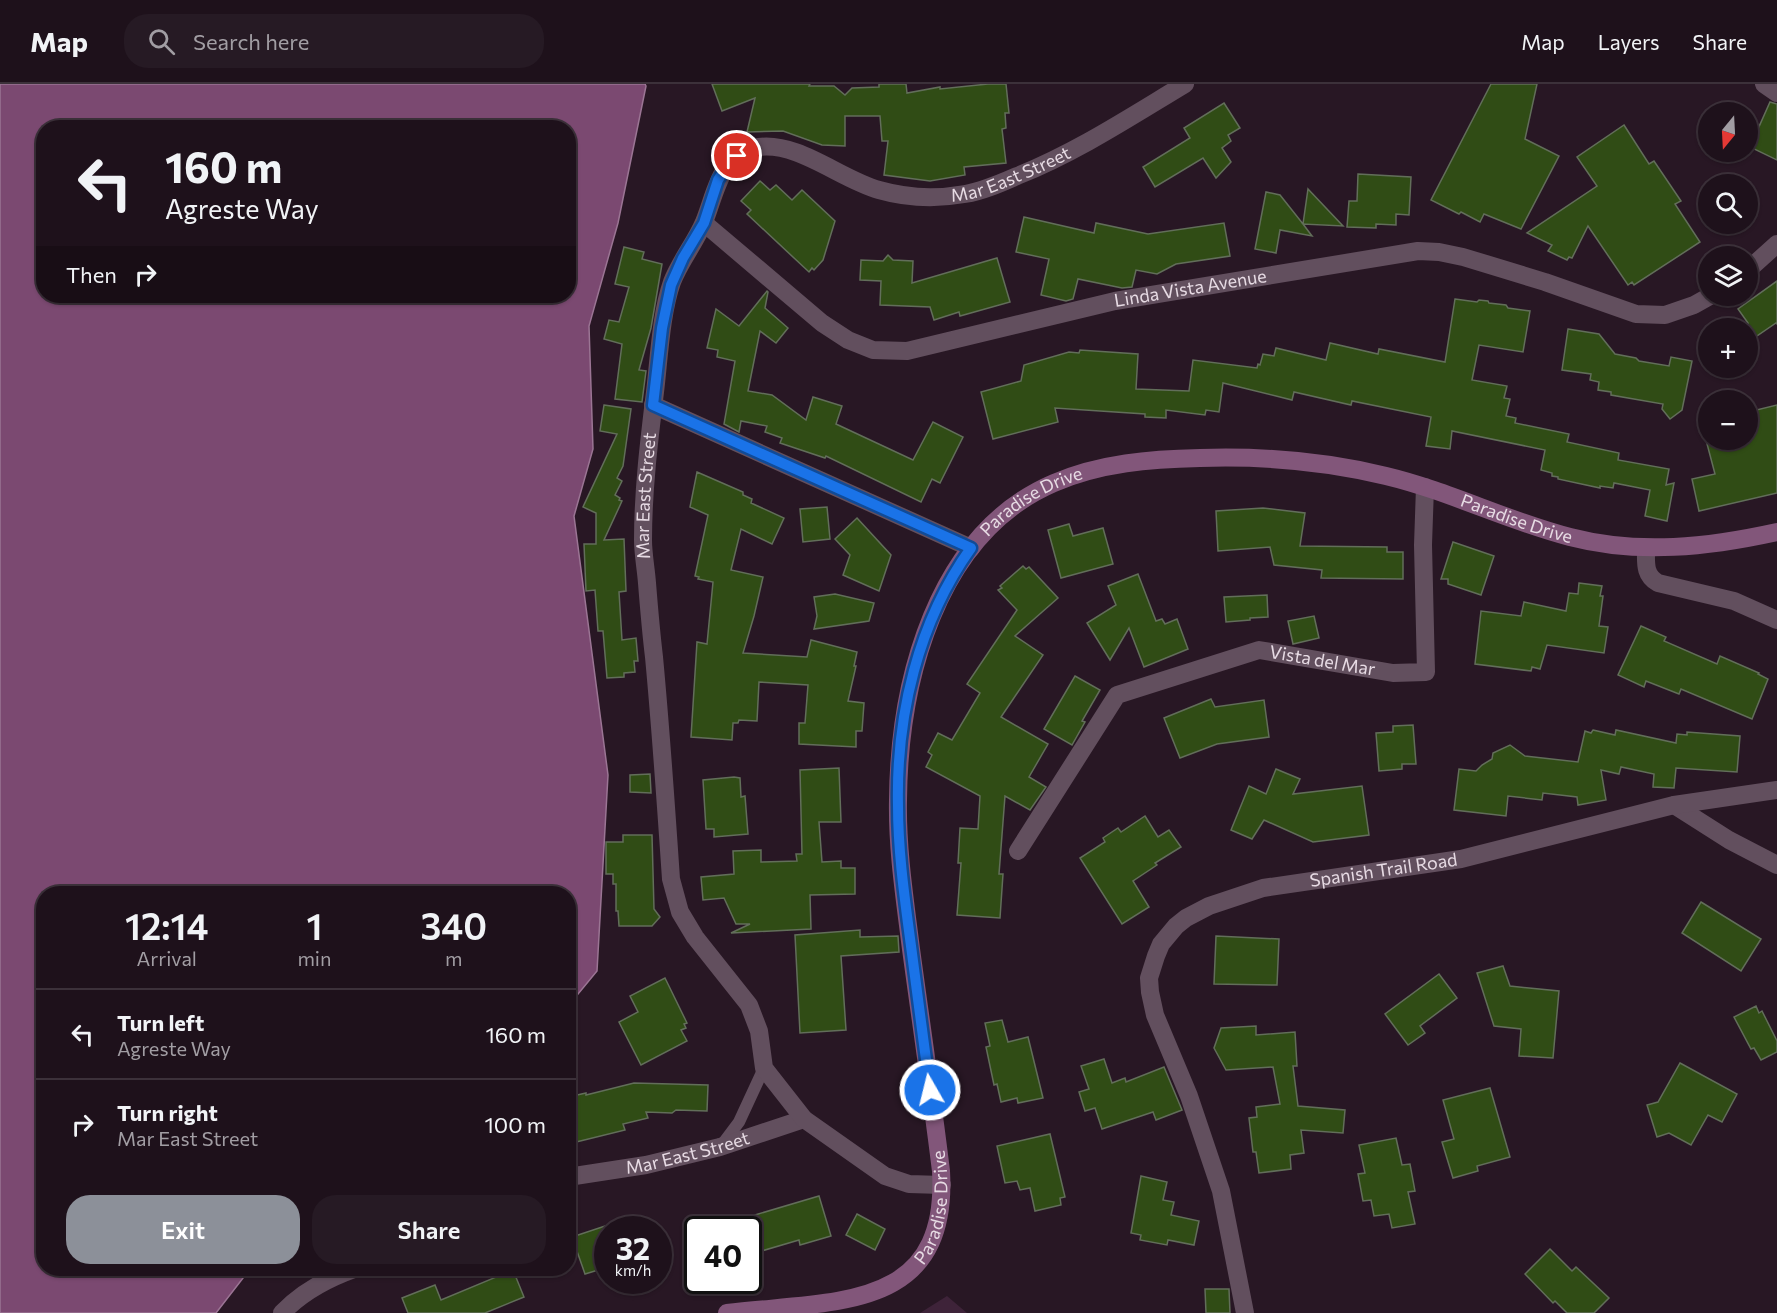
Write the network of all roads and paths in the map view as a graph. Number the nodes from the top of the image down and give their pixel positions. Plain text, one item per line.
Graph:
1 (1185, 84) edge
2 (1764, 84) edge
3 (1777, 93) edge
4 (704, 223) junction
5 (1777, 244) edge
6 (1758, 261) edge
7 (1698, 303) edge
8 (653, 405) junction
9 (1425, 487) junction
10 (1777, 532) edge
11 (971, 548) junction
12 (1646, 548) junction
13 (1777, 620) edge
14 (1777, 790) edge
15 (1674, 805) junction
16 (1018, 852) dead end
17 (1777, 865) edge
18 (764, 1068) junction
19 (804, 1119) junction
20 (720, 1147) junction
21 (576, 1176) edge
22 (942, 1185) junction
23 (333, 1276) edge
24 (282, 1313) edge
25 (727, 1313) edge
26 (1245, 1313) edge

1 - 4 street, Mar East Street
2 - 3 street
4 - 7 street, Linda Vista Avenue
4 - 8 street, Mar East Street
5 - 6 street
8 - 11 street
8 - 18 street, Mar East Street
9 - 11 street, Paradise Drive
9 - 12 street, Paradise Drive
9 - 16 street, Vista del Mar
10 - 12 street, Paradise Drive
11 - 22 street, Paradise Drive
12 - 13 street
14 - 15 street, Spanish Trail Road
15 - 17 street
15 - 26 street, Spanish Trail Road
18 - 19 street
18 - 20 lane
19 - 20 street, Mar East Street
19 - 22 street
20 - 21 street, Mar East Street
22 - 25 street, Paradise Drive
23 - 24 street

